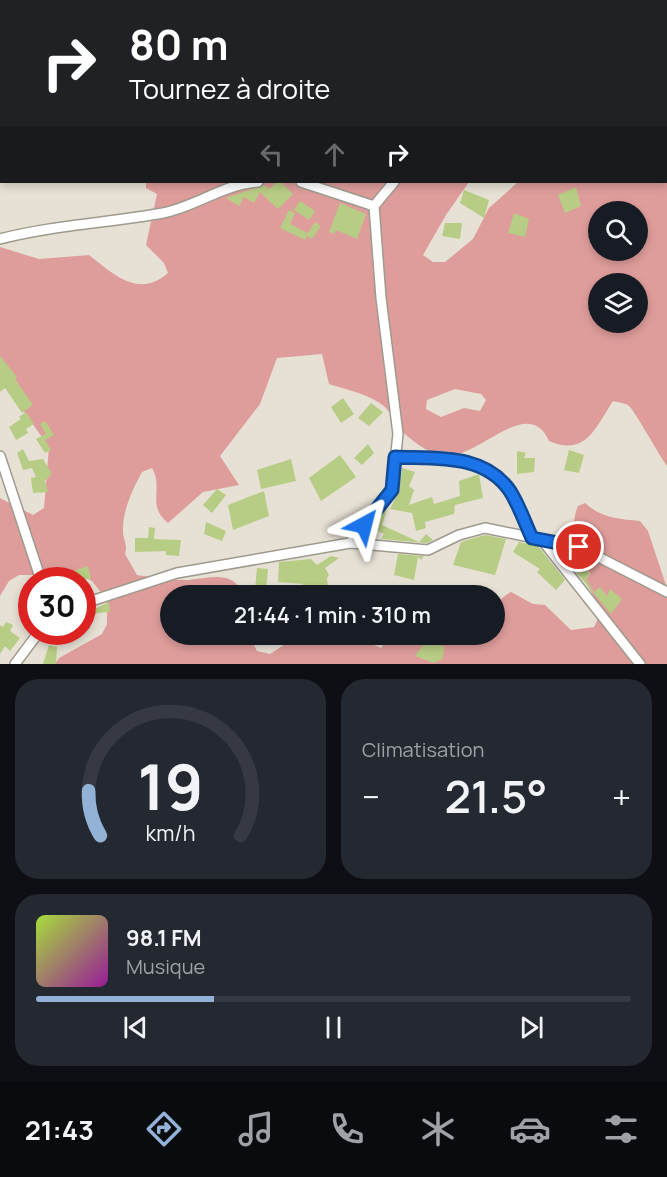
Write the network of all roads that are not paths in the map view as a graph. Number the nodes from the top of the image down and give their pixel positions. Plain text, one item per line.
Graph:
1 (237, 183) edge
2 (304, 183) edge
3 (393, 183) edge
4 (374, 207) junction
5 (0, 239) edge
6 (0, 456) edge
7 (395, 457) junction
8 (532, 538) junction
9 (542, 540) junction
10 (350, 543) junction
11 (37, 567) edge
12 (667, 592) edge
13 (96, 599) edge
14 (29, 645) edge
15 (15, 664) edge
16 (640, 664) edge

1 - 5 street
2 - 4 street
3 - 4 street
4 - 7 street
6 - 11 street
7 - 8 street
7 - 10 street
8 - 9 street
8 - 10 street
9 - 12 street
9 - 16 street
10 - 13 street
14 - 15 street

